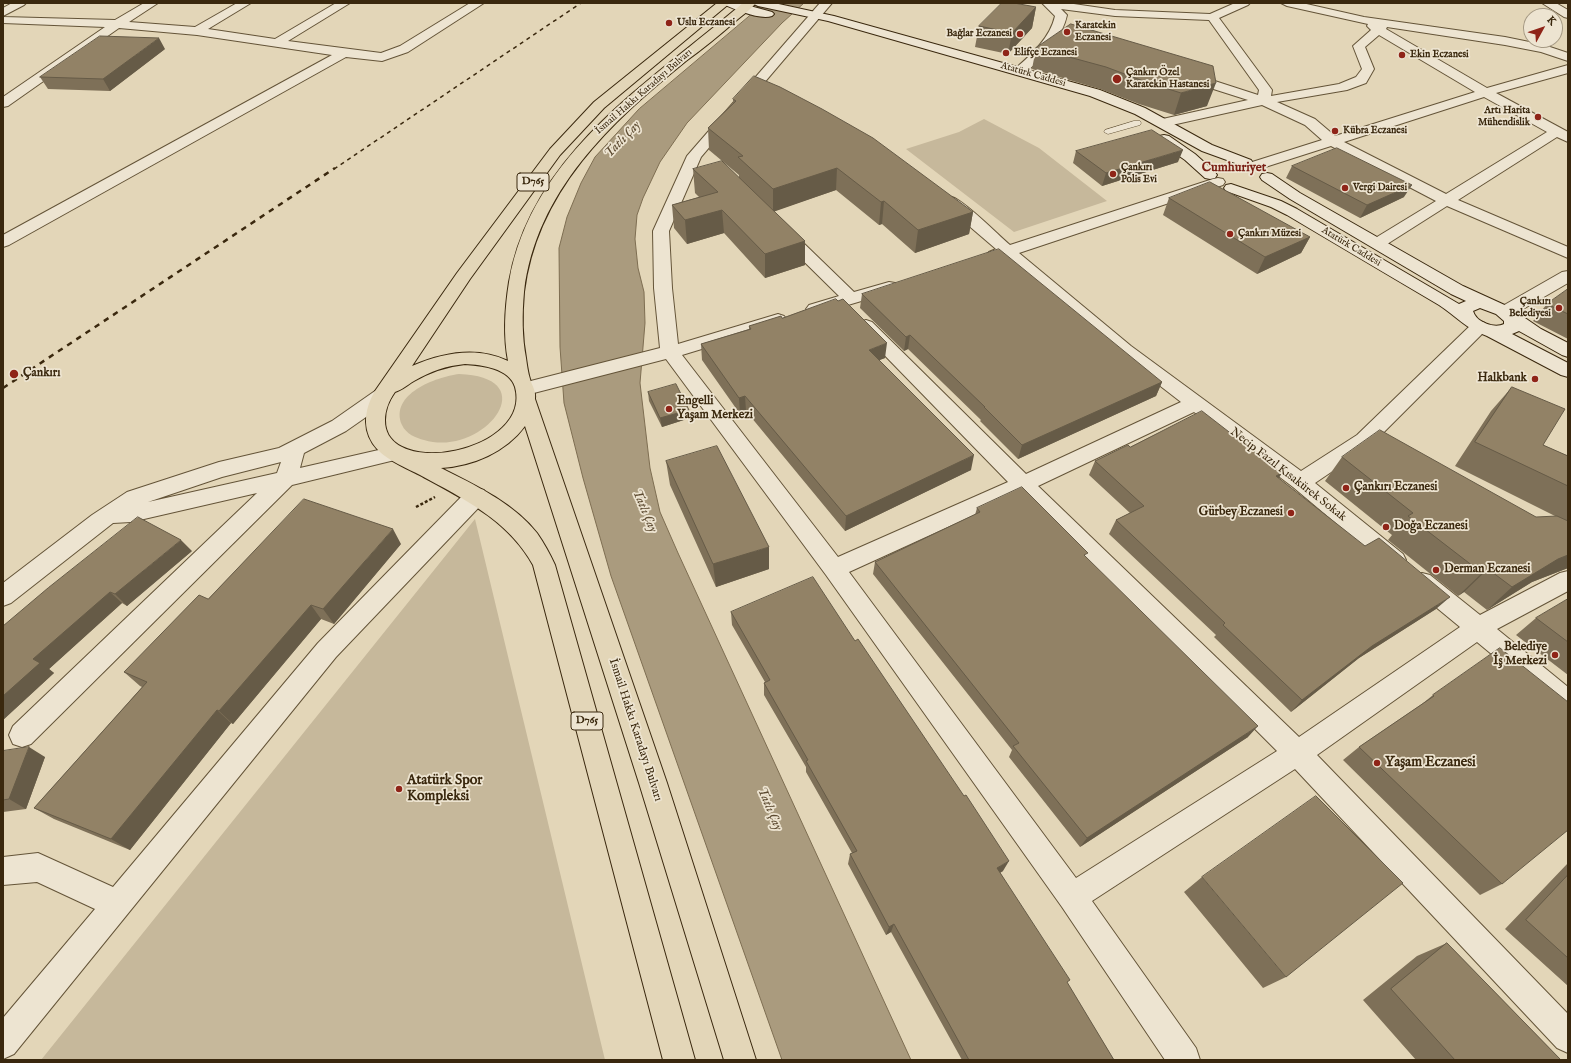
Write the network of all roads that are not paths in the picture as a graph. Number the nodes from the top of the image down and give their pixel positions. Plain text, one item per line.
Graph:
1 (20, 3) edge
2 (152, 3) edge
3 (245, 3) edge
4 (344, 3) edge
5 (478, 3) edge
6 (724, 3) edge
7 (729, 3) edge
8 (758, 3) edge
9 (826, 3) edge
10 (1161, 3) edge
11 (1244, 3) edge
12 (1287, 3) edge
13 (1329, 3) edge
14 (1548, 3) edge
15 (1049, 4) edge
16 (747, 6) edge
17 (3, 13) edge
18 (1165, 15) junction
19 (1568, 15) edge
20 (1212, 17) junction
21 (809, 18) junction
22 (3, 20) edge
23 (1364, 20) junction
24 (117, 24) junction
25 (1382, 26) junction
26 (197, 31) junction
27 (1052, 35) junction
28 (1067, 39) edge
29 (278, 42) junction
30 (1547, 48) edge
31 (1544, 49) junction
32 (338, 52) junction
33 (1568, 57) edge
34 (1568, 69) edge
35 (1020, 70) junction
36 (1173, 71) edge
37 (752, 89) junction
38 (1486, 93) junction
39 (767, 94) edge
40 (1263, 101) junction
41 (3, 103) edge
42 (1137, 123) junction
43 (1163, 123) junction
44 (1108, 132) dead end
45 (1564, 135) edge
46 (1332, 142) junction
47 (1250, 165) junction
48 (1267, 177) junction
49 (1220, 182) junction
50 (938, 194) edge
51 (1448, 201) junction
52 (775, 225) edge
53 (3, 228) edge
54 (3, 242) edge
55 (1378, 243) junction
56 (1007, 251) junction
57 (1568, 253) edge
58 (977, 260) edge
59 (1568, 276) edge
60 (903, 282) edge
61 (1560, 289) edge
62 (846, 300) junction
63 (1504, 312) junction
64 (1479, 325) junction
65 (1568, 351) edge
66 (670, 352) junction
67 (1568, 371) edge
68 (525, 390) junction
69 (382, 396) junction
70 (1195, 403) junction
71 (1364, 440) junction
72 (296, 449) junction
73 (1385, 451) edge
74 (396, 453) junction
75 (286, 478) junction
76 (1300, 482) junction
77 (1023, 484) junction
78 (476, 496) junction
79 (105, 517) junction
80 (834, 569) junction
81 (1568, 580) edge
82 (3, 596) edge
83 (1478, 628) junction
84 (1568, 702) edge
85 (22, 735) dead end
86 (1297, 753) junction
87 (3, 871) edge
88 (1072, 897) junction
89 (117, 904) junction
90 (1568, 1037) edge
91 (3, 1043) edge
92 (679, 1060) edge
93 (740, 1060) edge
94 (1184, 1060) edge

1 - 17 street
2 - 24 street
3 - 26 street
4 - 29 street
5 - 32 street
6 - 69 highway, D765
7 - 16 street
8 - 21 street
9 - 21 street
10 - 18 street
11 - 20 street
12 - 23 street
13 - 23 street
14 - 19 street
15 - 18 street
15 - 27 street
16 - 21 street
16 - 68 highway, İsmail Hakkı Karadayı Bulvarı / D765
18 - 20 street
20 - 40 street
21 - 35 street, Atatürk Caddesi
21 - 37 street
21 - 42 street, Atatürk Caddesi
22 - 24 street
23 - 25 street
24 - 26 street
24 - 41 street
25 - 31 street
25 - 38 street
25 - 40 street
26 - 29 street
27 - 28 street
27 - 35 street
29 - 32 street
30 - 31 street
31 - 33 street
32 - 53 street
32 - 54 street
34 - 38 street
35 - 43 street, Atatürk Caddesi
36 - 40 street
37 - 39 street
37 - 66 street
38 - 45 street
38 - 46 street
40 - 43 street
40 - 46 street
42 - 44 lane
42 - 49 street, Atatürk Caddesi
43 - 47 street, Atatürk Caddesi
45 - 51 street
46 - 47 street
46 - 51 street
47 - 48 street, Atatürk Caddesi
47 - 49 street
48 - 49 street
48 - 55 street, Atatürk Caddesi
49 - 56 street
49 - 64 street, Atatürk Caddesi
50 - 56 street, Necip Fazıl Kısakürek Sokak
51 - 55 street
51 - 57 street
52 - 62 street
55 - 63 street, Atatürk Caddesi
56 - 58 street
56 - 70 street, Necip Fazıl Kısakürek Sokak
59 - 61 street
60 - 62 street
61 - 63 street
62 - 66 street
62 - 77 street
63 - 64 street
63 - 64 street
63 - 65 street, Atatürk Caddesi
64 - 67 street, Atatürk Caddesi
64 - 71 street
66 - 68 street
66 - 80 street
68 - 69 highway
68 - 74 highway
68 - 93 highway, İsmail Hakkı Karadayı Bulvarı / D765
69 - 72 street
69 - 74 highway
70 - 76 street, Necip Fazıl Kısakürek Sokak
70 - 77 street
71 - 73 street
71 - 76 street
72 - 75 street
72 - 79 street
74 - 75 street
74 - 78 highway, D765
75 - 79 street
75 - 85 street
76 - 83 street, Necip Fazıl Kısakürek Sokak
77 - 80 street
77 - 86 street
78 - 89 street
78 - 92 highway, D765
79 - 82 street
80 - 88 street
81 - 83 street
83 - 84 street, Necip Fazıl Kısakürek Sokak
83 - 86 street
86 - 88 street
86 - 90 street
87 - 89 street
88 - 94 street
89 - 91 street

